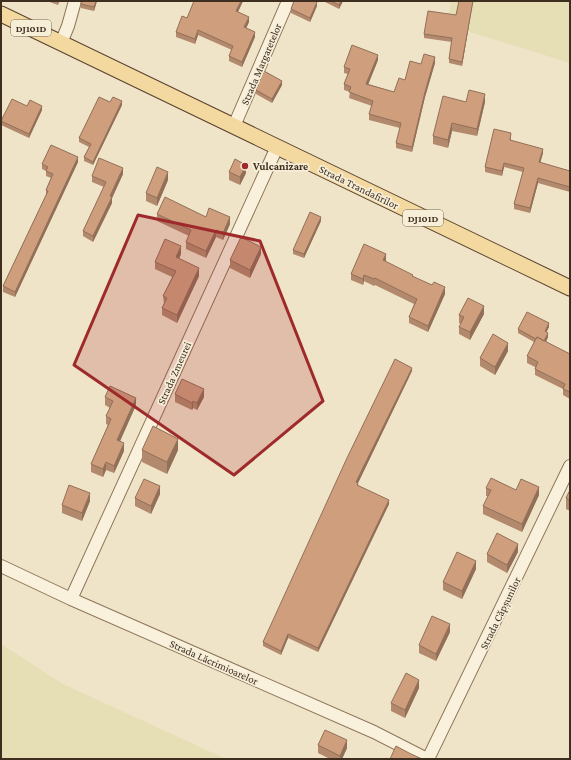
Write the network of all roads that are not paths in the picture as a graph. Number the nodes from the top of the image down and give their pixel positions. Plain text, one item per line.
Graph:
1 (75, 1) edge
2 (288, 1) edge
3 (1, 14) edge
4 (62, 43) junction
5 (234, 126) junction
6 (277, 147) junction
7 (570, 288) edge
8 (570, 466) edge
9 (1, 566) edge
10 (71, 599) junction
11 (428, 759) edge

1 - 4 street
2 - 5 street, Strada Margaretelor
3 - 4 main road, DJ101D
4 - 5 main road, Strada Trandafirilor / DJ101D
5 - 6 main road, Strada Trandafirilor / DJ101D
6 - 7 main road, Strada Trandafirilor / DJ101D
6 - 10 street, Strada Zmeurei
8 - 11 street, Strada Căpșunilor
9 - 10 street, Strada Lăcrimioarelor
10 - 11 street, Strada Lăcrimioarelor

